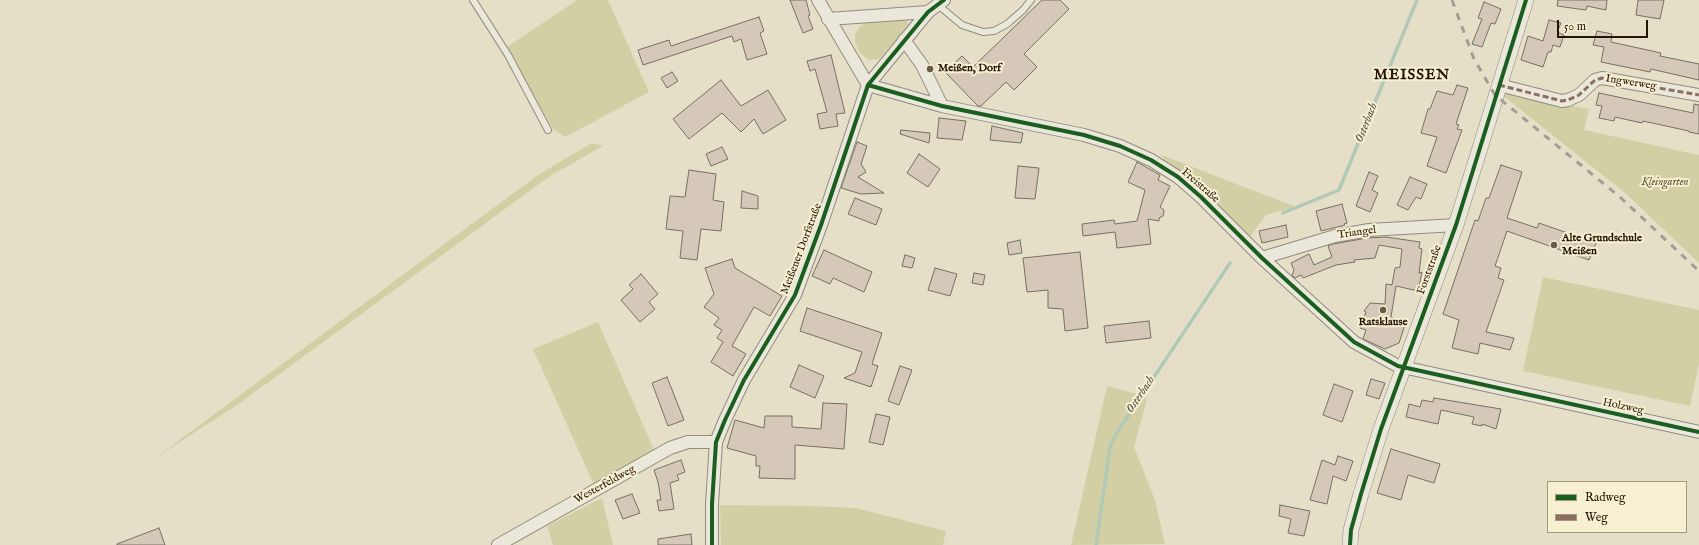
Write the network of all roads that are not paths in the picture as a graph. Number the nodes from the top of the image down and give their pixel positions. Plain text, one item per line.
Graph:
1 (473, 0) edge
2 (818, 0) edge
3 (1031, 0) edge
4 (1526, 0) edge
5 (937, 6) edge
6 (828, 19) junction
7 (904, 40) junction
8 (868, 85) junction
9 (1499, 85) junction
10 (1699, 96) edge
11 (942, 106) junction
12 (548, 130) dead end
13 (1456, 225) junction
14 (1262, 258) junction
15 (1404, 368) junction
16 (1699, 432) edge
17 (716, 442) junction
18 (498, 545) edge
19 (712, 545) edge
20 (1350, 545) edge

1 - 12 lane
2 - 6 street
3 - 5 lane
4 - 9 street, Forststraße
5 - 6 street
5 - 7 street, Meißener Dorfstraße
6 - 8 street
7 - 8 street, Meißener Dorfstraße
7 - 11 street
8 - 11 street, Freistraße
8 - 17 street, Meißener Dorfstraße
9 - 10 street, Ingwerweg
9 - 13 street, Forststraße
11 - 14 street, Freistraße
13 - 14 street, Triangel
13 - 15 street, Forststraße
14 - 15 street, Freistraße
15 - 16 street, Holzweg
15 - 20 street, Forststraße
17 - 18 street, Westerfeldweg
17 - 19 street, Meißener Dorfstraße

